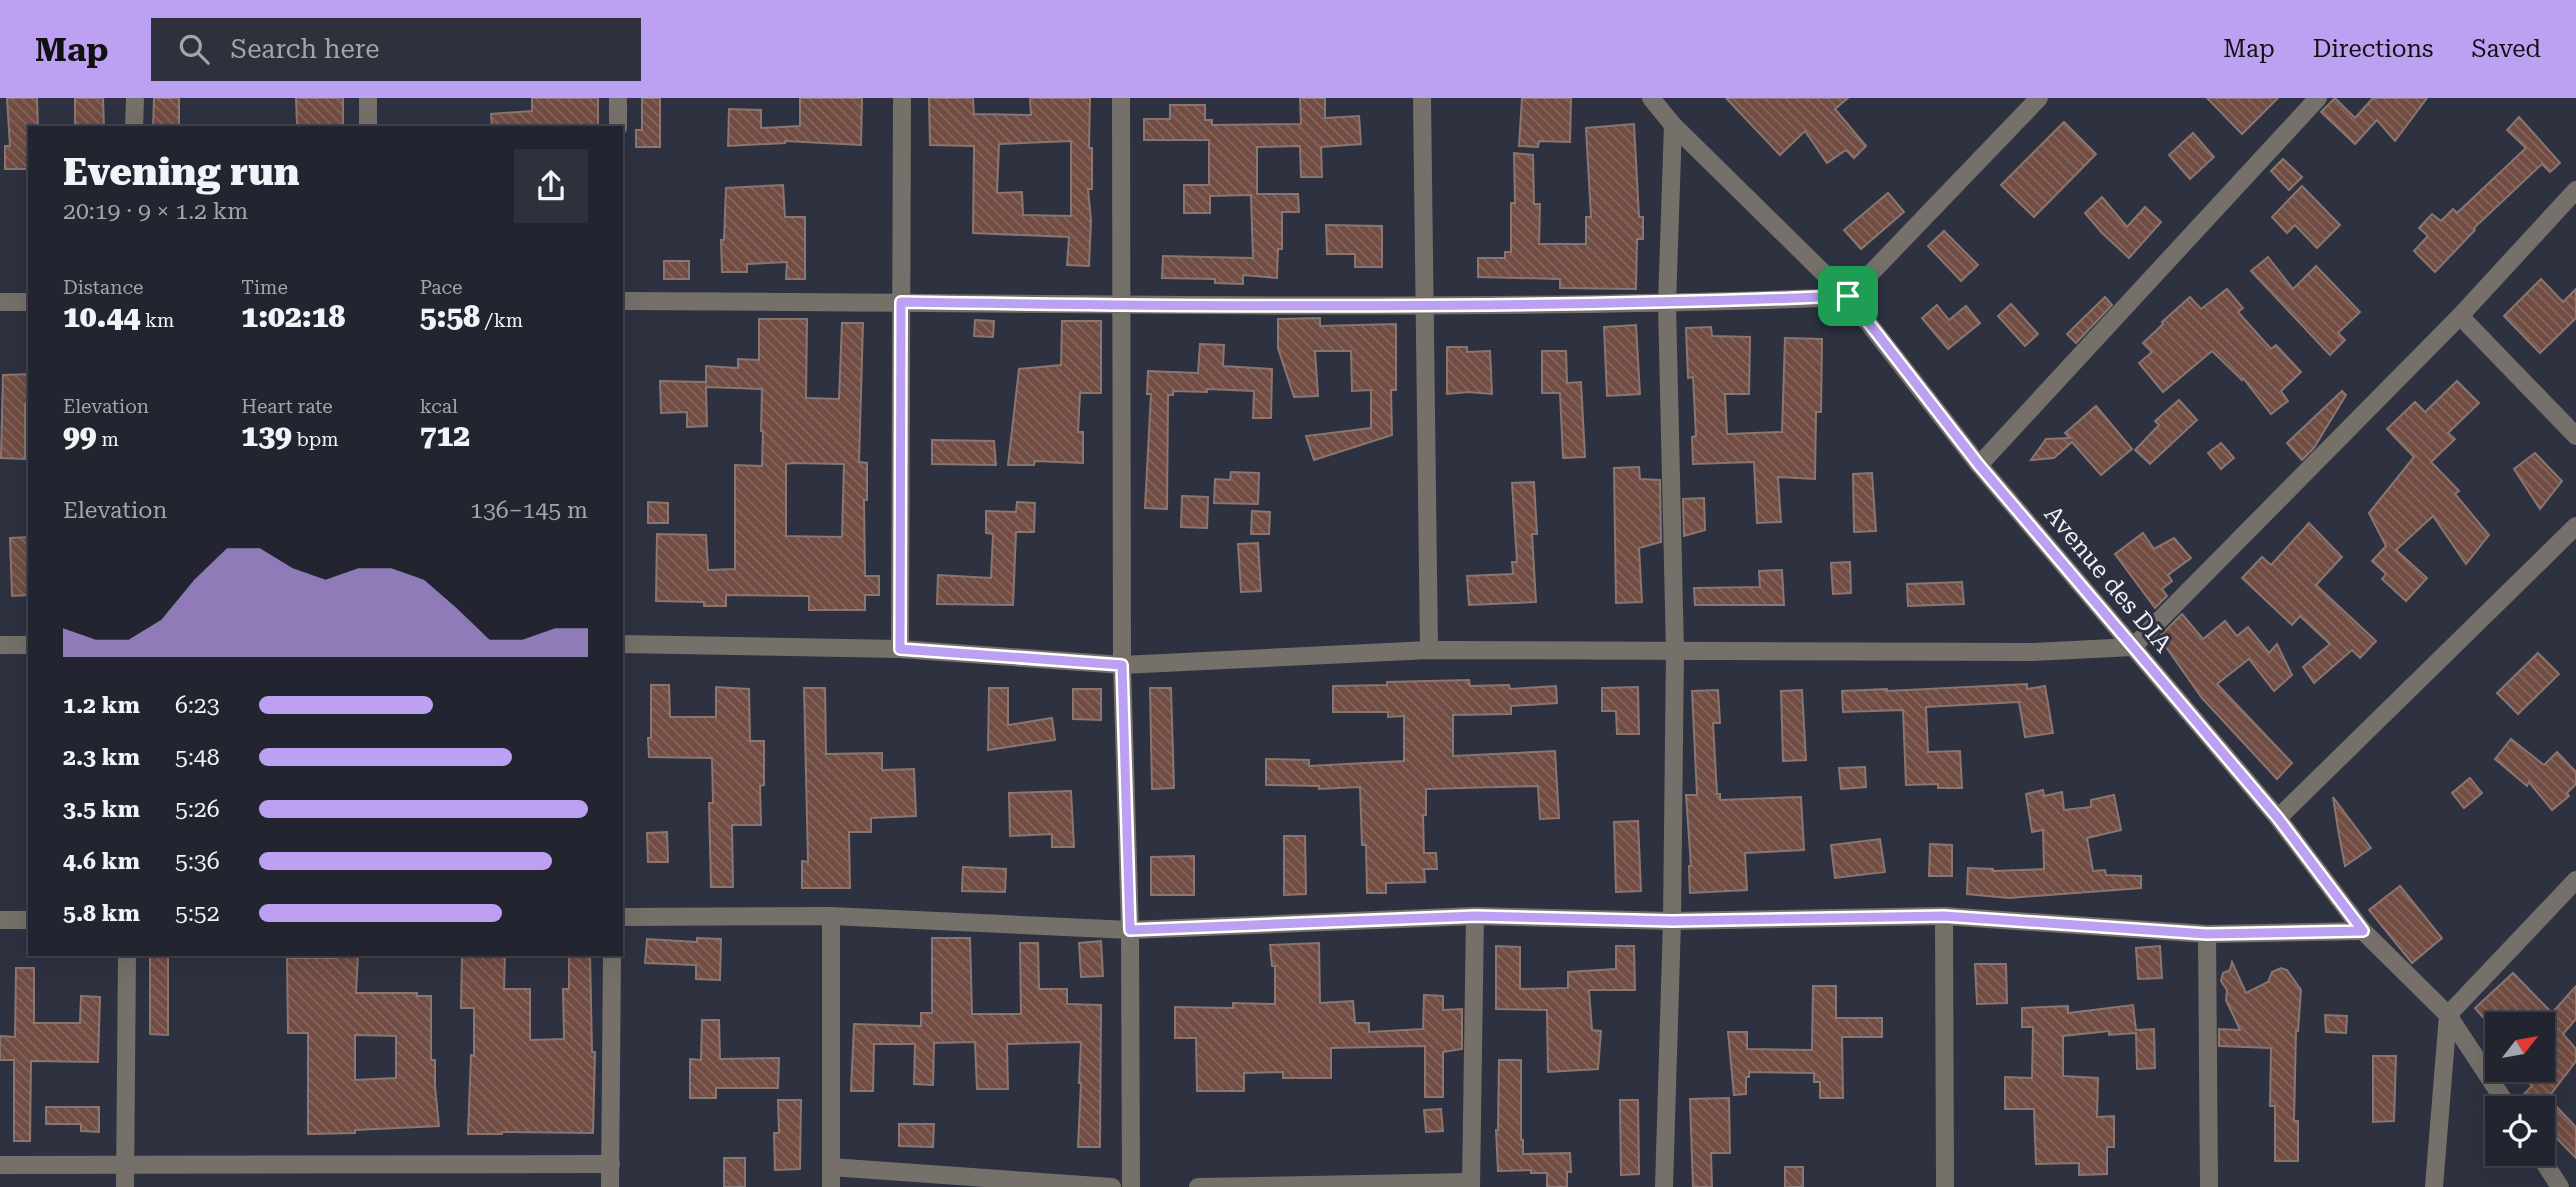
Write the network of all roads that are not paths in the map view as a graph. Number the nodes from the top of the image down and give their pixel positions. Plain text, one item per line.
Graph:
1 (135, 98) edge
2 (368, 98) edge
3 (618, 98) edge
4 (902, 98) edge
5 (1121, 98) edge
6 (1422, 98) edge
7 (2039, 98) edge
8 (2318, 98) edge
9 (1659, 101) edge
10 (1673, 125) junction
11 (134, 126) edge
12 (368, 126) edge
13 (618, 126) edge
14 (2576, 190) edge
15 (1848, 296) junction
16 (623, 301) edge
17 (0, 302) edge
18 (28, 302) edge
19 (901, 302) junction
20 (1667, 304) junction
21 (1120, 306) junction
22 (1424, 306) junction
23 (2460, 316) junction
24 (2576, 436) edge
25 (1979, 465) junction
26 (2576, 526) edge
27 (623, 644) edge
28 (0, 645) edge
29 (28, 645) edge
30 (2133, 647) junction
31 (900, 649) junction
32 (1429, 650) junction
33 (1675, 651) junction
34 (1122, 665) junction
35 (2278, 818) junction
36 (2576, 880) edge
37 (831, 916) junction
38 (1475, 916) junction
39 (1944, 916) junction
40 (623, 917) edge
41 (0, 920) edge
42 (28, 920) edge
43 (1672, 921) junction
44 (1130, 930) junction
45 (2363, 931) junction
46 (2207, 934) junction
47 (127, 956) edge
48 (612, 956) edge
49 (2448, 1014) junction
50 (2501, 1096) edge
51 (125, 1164) junction
52 (611, 1164) junction
53 (0, 1166) edge
54 (2546, 1166) edge
55 (831, 1167) junction
56 (1471, 1184) edge
57 (125, 1187) edge
58 (611, 1187) edge
59 (831, 1187) edge
60 (1112, 1187) edge
61 (1131, 1187) edge
62 (1198, 1187) edge
63 (1664, 1187) edge
64 (1945, 1187) edge
65 (2209, 1187) edge
66 (2434, 1187) edge
67 (2560, 1187) edge

1 - 11 street
2 - 12 street
3 - 13 street
4 - 19 street
5 - 21 street
6 - 22 street
7 - 15 street
8 - 25 street
9 - 10 street, Avenue des DIA
10 - 15 street, Avenue des DIA
10 - 20 street
14 - 23 street
15 - 20 street
15 - 25 street, Avenue des DIA
16 - 19 street
17 - 18 street
19 - 21 street
19 - 31 street
20 - 22 street
20 - 33 street
21 - 22 street
21 - 34 street
22 - 32 street
23 - 24 street
23 - 30 street
25 - 30 street, Avenue des DIA
26 - 35 street
27 - 31 street
28 - 29 street
30 - 33 street
30 - 35 street, Avenue des DIA
31 - 34 street
32 - 33 street
32 - 34 street
33 - 43 street
34 - 44 street
35 - 45 street, Avenue des DIA
36 - 49 street
37 - 40 street
37 - 44 street
37 - 55 street
38 - 43 street
38 - 44 street
38 - 56 street
39 - 43 street
39 - 46 street
39 - 64 street
41 - 42 street
43 - 63 street
44 - 61 street
45 - 46 street
45 - 49 street, Avenue des DIA
46 - 65 street
47 - 51 street
48 - 52 street
49 - 50 street, Avenue des DIA
49 - 66 street
51 - 52 street
51 - 53 street
51 - 57 street
52 - 58 street
54 - 67 street
55 - 59 street
55 - 60 street
56 - 62 street

